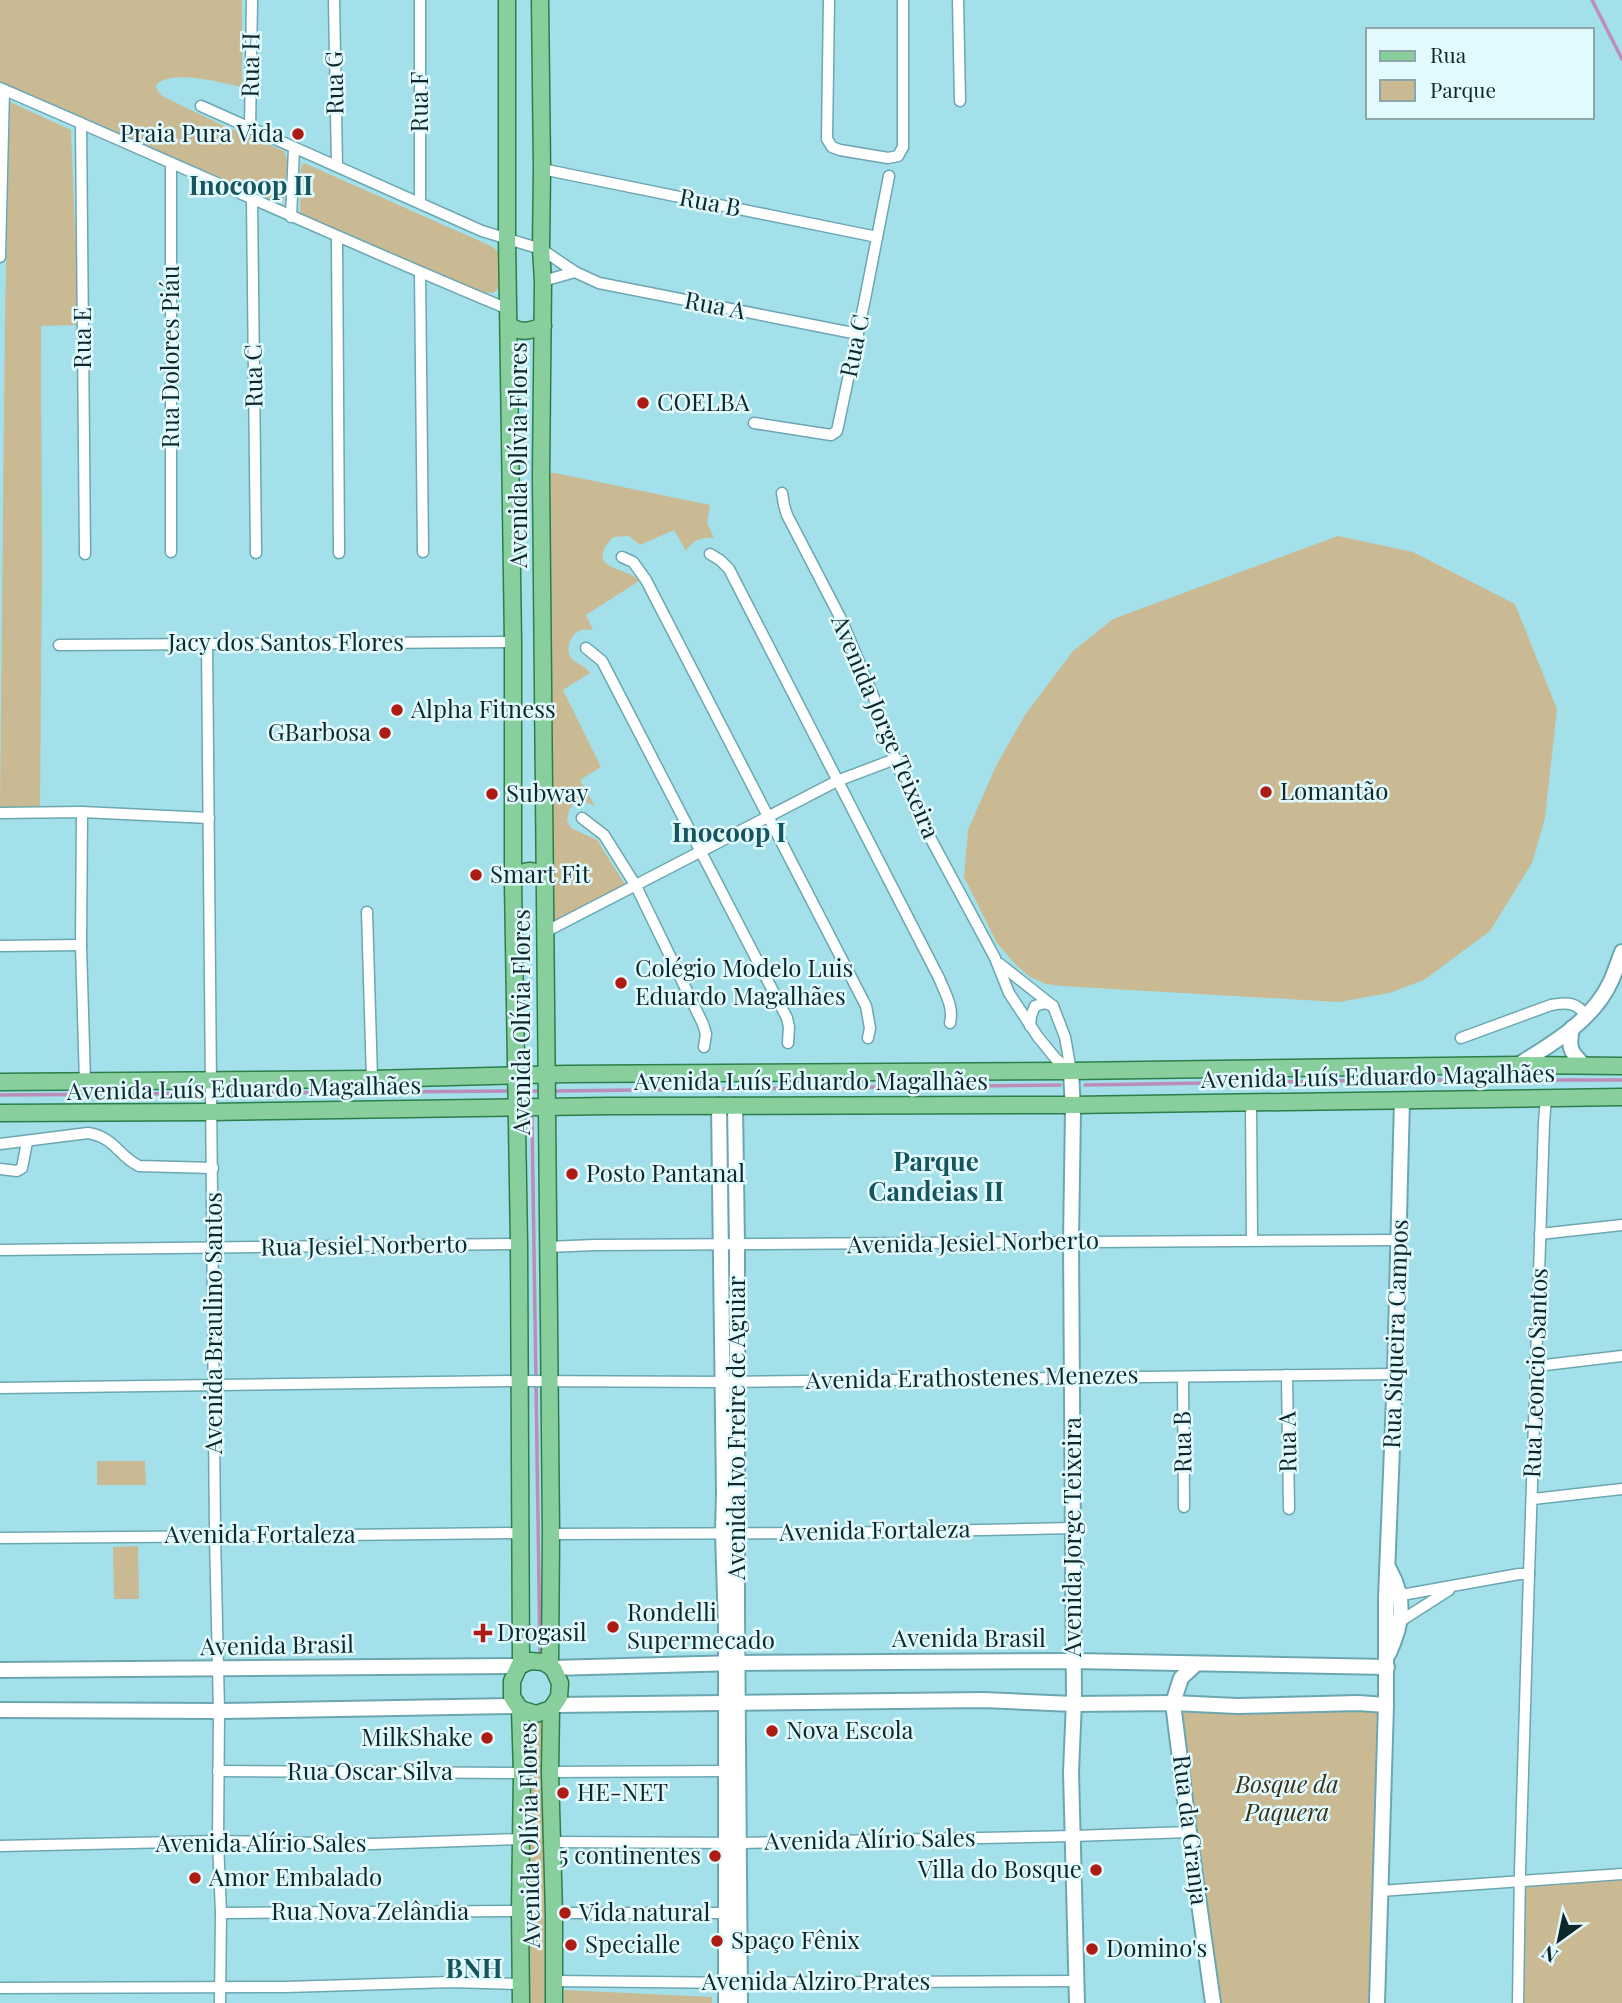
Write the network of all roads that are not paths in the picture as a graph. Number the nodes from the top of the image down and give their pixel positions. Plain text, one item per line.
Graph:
1 (252, 0) edge
2 (334, 0) edge
3 (420, 0) edge
4 (507, 0) edge
5 (541, 0) edge
6 (829, 0) edge
7 (903, 0) edge
8 (958, 0) edge
9 (2, 89) edge
10 (960, 101) dead end
11 (201, 106) dead end
12 (82, 123) junction
13 (250, 129) junction
14 (294, 149) junction
15 (171, 163) junction
16 (337, 166) junction
17 (542, 169) junction
18 (888, 176) dead end
19 (251, 199) junction
20 (421, 203) junction
21 (291, 217) junction
22 (338, 237) junction
23 (877, 237) junction
24 (507, 238) junction
25 (541, 249) junction
26 (0, 257) edge
27 (420, 272) junction
28 (575, 272) junction
29 (543, 281) junction
30 (509, 317) junction
31 (542, 326) junction
32 (858, 334) junction
33 (754, 423) dead end
34 (782, 493) dead end
35 (171, 552) dead end
36 (256, 552) dead end
37 (423, 552) dead end
38 (339, 553) dead end
39 (85, 554) dead end
40 (709, 554) dead end
41 (622, 557) dead end
42 (513, 642) junction
43 (208, 643) junction
44 (59, 645) dead end
45 (586, 648) dead end
46 (895, 759) junction
47 (836, 781) junction
48 (82, 812) junction
49 (0, 813) edge
50 (768, 816) junction
51 (209, 818) junction
52 (582, 818) dead end
53 (513, 842) junction
54 (544, 844) junction
55 (701, 852) junction
56 (544, 877) junction
57 (513, 883) junction
58 (636, 886) junction
59 (367, 912) dead end
60 (545, 932) junction
61 (0, 946) edge
62 (81, 946) junction
63 (1622, 952) edge
64 (995, 958) junction
65 (1053, 1006) junction
66 (1586, 1016) junction
67 (950, 1023) dead end
68 (1030, 1026) junction
69 (1572, 1028) junction
70 (868, 1038) dead end
71 (1461, 1038) dead end
72 (788, 1043) dead end
73 (704, 1047) dead end
74 (1518, 1065) junction
75 (1585, 1066) junction
76 (1622, 1066) edge
77 (1070, 1067) junction
78 (545, 1075) junction
79 (516, 1076) junction
80 (372, 1079) junction
81 (0, 1082) edge
82 (85, 1082) junction
83 (211, 1085) junction
84 (1546, 1097) junction
85 (1622, 1097) edge
86 (1402, 1100) junction
87 (1251, 1102) junction
88 (727, 1105) junction
89 (1073, 1105) junction
90 (545, 1107) junction
91 (517, 1108) junction
92 (212, 1109) junction
93 (0, 1113) edge
94 (27, 1142) junction
95 (0, 1144) edge
96 (213, 1168) junction
97 (0, 1169) edge
98 (1622, 1225) edge
99 (1540, 1234) junction
100 (1252, 1240) junction
101 (1399, 1240) junction
102 (1071, 1241) junction
103 (519, 1244) junction
104 (720, 1245) junction
105 (737, 1245) junction
106 (214, 1247) junction
107 (547, 1247) junction
108 (0, 1250) edge
109 (1622, 1356) edge
110 (1537, 1366) junction
111 (1395, 1374) junction
112 (1287, 1375) junction
113 (1072, 1377) junction
114 (1182, 1377) junction
115 (519, 1381) junction
116 (548, 1381) junction
117 (738, 1381) junction
118 (723, 1382) junction
119 (214, 1385) junction
120 (0, 1388) edge
121 (1622, 1489) edge
122 (1532, 1499) junction
123 (1184, 1507) dead end
124 (1289, 1509) dead end
125 (1073, 1528) junction
126 (730, 1532) junction
127 (521, 1534) junction
128 (551, 1534) junction
129 (215, 1535) junction
130 (0, 1538) edge
131 (1388, 1568) junction
132 (1529, 1574) junction
133 (1455, 1586) junction
134 (1401, 1594) junction
135 (1386, 1598) junction
136 (1392, 1621) junction
137 (1073, 1661) junction
138 (1387, 1662) junction
139 (731, 1664) junction
140 (1196, 1664) junction
141 (520, 1666) junction
142 (552, 1668) junction
143 (0, 1670) edge
144 (217, 1670) junction
145 (1173, 1703) junction
146 (731, 1704) junction
147 (1073, 1704) junction
148 (1386, 1705) junction
149 (519, 1707) junction
150 (553, 1707) junction
151 (0, 1710) edge
152 (219, 1711) junction
153 (726, 1771) junction
154 (218, 1772) junction
155 (550, 1772) junction
156 (522, 1773) junction
157 (1189, 1832) junction
158 (1073, 1836) junction
159 (521, 1839) junction
160 (218, 1841) junction
161 (551, 1842) junction
162 (733, 1843) junction
163 (0, 1846) edge
164 (1622, 1874) edge
165 (1521, 1882) junction
166 (1380, 1891) junction
167 (520, 1911) junction
168 (221, 1913) junction
169 (554, 1913) junction
170 (725, 1913) junction
171 (1077, 1981) junction
172 (555, 1982) junction
173 (733, 1983) junction
174 (521, 1984) junction
175 (219, 1987) junction
176 (0, 1989) edge
177 (220, 2003) edge
178 (521, 2003) edge
179 (554, 2003) edge
180 (726, 2003) edge
181 (740, 2003) edge
182 (1077, 2003) edge
183 (1213, 2003) edge
184 (1377, 2003) edge
185 (1518, 2003) edge

1 - 13 street, Rua H
2 - 16 street, Rua G
3 - 20 street, Rua F
4 - 24 main road, Avenida Olívia Flores
5 - 17 main road, Avenida Olívia Flores
6 - 7 street
8 - 10 street
9 - 12 street
9 - 26 street
11 - 13 street, Rua A
12 - 15 street
12 - 39 street, Rua E
13 - 14 street, Rua A
14 - 16 street, Rua A
14 - 21 street
15 - 19 street
15 - 35 street, Rua Dolores Piáu
16 - 20 street, Rua A
17 - 23 street, Rua B
17 - 25 main road, Avenida Olívia Flores
18 - 23 street, Rua C
19 - 21 street
19 - 36 street, Rua C
20 - 24 street, Rua A
21 - 22 street
22 - 27 street
22 - 38 street
23 - 32 street, Rua C
24 - 25 street, Rua A
24 - 30 main road, Avenida Olívia Flores
25 - 28 street, Rua A
25 - 29 main road, Avenida Olívia Flores
27 - 30 street
27 - 37 street
28 - 29 street
28 - 32 street, Rua A
29 - 31 main road, Avenida Olívia Flores
30 - 31 main road
30 - 42 main road, Avenida Olívia Flores
31 - 54 main road, Avenida Olívia Flores
32 - 33 street, Rua C
34 - 46 street, Avenida Jorge Teixeira
40 - 47 street
41 - 50 street
42 - 43 street, Jacy dos Santos Flores
42 - 53 main road, Avenida Olívia Flores
43 - 44 street, Jacy dos Santos Flores
43 - 51 street, Avenida Braulino Santos
45 - 55 street
46 - 47 street
46 - 64 street, Avenida Jorge Teixeira
47 - 50 street
47 - 67 street
48 - 49 street
48 - 51 street
48 - 62 street
50 - 55 street
50 - 70 street
51 - 83 street, Avenida Braulino Santos
52 - 58 street
53 - 54 main road
53 - 57 main road, Avenida Olívia Flores
54 - 56 main road, Avenida Olívia Flores
55 - 58 street
55 - 72 street
56 - 57 main road
56 - 60 main road, Avenida Olívia Flores
57 - 79 main road, Avenida Olívia Flores
58 - 60 street
58 - 73 street
59 - 80 street
60 - 78 main road, Avenida Olívia Flores
61 - 62 street
62 - 82 street
63 - 66 street
64 - 65 street, Avenida Jorge Teixeira
64 - 68 street, Avenida Jorge Teixeira
65 - 68 street
65 - 77 street, Avenida Jorge Teixeira
66 - 69 street
66 - 71 street
68 - 77 street, Avenida Jorge Teixeira
69 - 74 street
69 - 75 street
74 - 75 main road, Avenida Luís Eduardo Magalhães
74 - 77 main road, Avenida Luís Eduardo Magalhães
75 - 76 main road, Avenida Luís Eduardo Magalhães
77 - 78 main road, Avenida Luís Eduardo Magalhães
77 - 89 street, Avenida Jorge Teixeira
78 - 79 main road, Avenida Luís Eduardo Magalhães
78 - 90 main road, Avenida Olívia Flores
79 - 80 main road, Avenida Luís Eduardo Magalhães
79 - 91 main road, Avenida Olívia Flores
80 - 83 main road, Avenida Luís Eduardo Magalhães
81 - 82 main road, Avenida Luís Eduardo Magalhães
82 - 83 main road, Avenida Luís Eduardo Magalhães
83 - 92 street, Avenida Braulino Santos
84 - 85 main road, Avenida Luís Eduardo Magalhães
84 - 86 main road, Avenida Luís Eduardo Magalhães
84 - 99 street, Rua Leoncio Santos
86 - 87 main road, Avenida Luís Eduardo Magalhães
86 - 101 street, Rua Siqueira Campos
87 - 89 main road, Avenida Luís Eduardo Magalhães
87 - 100 street
88 - 89 main road, Avenida Luís Eduardo Magalhães
88 - 90 main road, Avenida Luís Eduardo Magalhães
88 - 104 street, Avenida Ivo Freire de Aguiar
88 - 105 street, Avenida Ivo Freire de Aguiar
89 - 102 street, Avenida Jorge Teixeira
90 - 91 main road, Avenida Luís Eduardo Magalhães
90 - 107 main road, Avenida Olívia Flores
91 - 92 main road, Avenida Luís Eduardo Magalhães
91 - 103 main road, Avenida Olívia Flores
92 - 93 main road, Avenida Luís Eduardo Magalhães
92 - 96 street, Avenida Braulino Santos
94 - 95 street
94 - 96 street
94 - 97 street
96 - 106 street, Avenida Braulino Santos
98 - 99 street
99 - 110 street, Rua Leoncio Santos
100 - 101 street, Avenida Jesiel Norberto
100 - 102 street, Avenida Jesiel Norberto
101 - 111 street, Rua Siqueira Campos
102 - 105 street, Avenida Jesiel Norberto
102 - 113 street, Avenida Jorge Teixeira
103 - 106 street, Rua Jesiel Norberto
103 - 115 main road, Avenida Olívia Flores
104 - 105 street, Avenida Jesiel Norberto
104 - 107 street, Avenida Jesiel Norberto
104 - 118 street, Avenida Ivo Freire de Aguiar
105 - 117 street, Avenida Ivo Freire de Aguiar
106 - 108 street, Rua Jesiel Norberto
106 - 119 street, Avenida Braulino Santos
107 - 116 main road, Avenida Olívia Flores
109 - 110 street
110 - 122 street, Rua Leoncio Santos
111 - 112 street, Avenida Erathostenes Menezes
111 - 131 street, Rua Siqueira Campos
112 - 114 street, Avenida Erathostenes Menezes
112 - 124 street, Rua A
113 - 114 street, Avenida Erathostenes Menezes
113 - 117 street, Avenida Erathostenes Menezes
113 - 125 street, Avenida Jorge Teixeira
114 - 123 street, Rua B
115 - 116 street, Avenida Erathostenes Menezes
115 - 119 street
115 - 127 main road, Avenida Olívia Flores
116 - 118 street, Avenida Erathostenes Menezes
116 - 128 main road, Avenida Olívia Flores
117 - 118 street, Avenida Erathostenes Menezes
117 - 126 street, Avenida Ivo Freire de Aguiar
118 - 126 street, Avenida Ivo Freire de Aguiar
119 - 120 street
119 - 129 street, Avenida Braulino Santos
121 - 122 street
122 - 132 street, Rua Leoncio Santos
125 - 126 street, Avenida Fortaleza
125 - 137 street, Avenida Jorge Teixeira
126 - 128 street, Avenida Fortaleza
126 - 139 street, Avenida Ivo Freire de Aguiar
127 - 129 street, Avenida Fortaleza
127 - 141 main road, Avenida Olívia Flores
128 - 142 main road, Avenida Olívia Flores
129 - 130 street, Avenida Fortaleza
129 - 144 street, Avenida Braulino Santos
131 - 134 street, Rua Siqueira Campos
131 - 135 street, Rua Siqueira Campos
132 - 133 street
132 - 165 street, Rua Leoncio Santos
133 - 134 street
133 - 136 street
134 - 135 street
134 - 136 street, Rua Siqueira Campos
135 - 136 street, Rua Siqueira Campos
136 - 138 street, Rua Siqueira Campos
137 - 139 street, Avenida Brasil
137 - 140 street, Avenida Brasil
137 - 147 street, Avenida Jorge Teixeira
138 - 140 street, Avenida Brasil
138 - 148 street, Rua Siqueira Campos
139 - 142 street, Avenida Brasil
139 - 146 street, Avenida Ivo Freire de Aguiar
140 - 145 street
141 - 142 main road, Avenida Brasil
141 - 144 street, Avenida Brasil
141 - 149 main road, Avenida Olívia Flores
142 - 150 main road, Avenida Olívia Flores
143 - 144 street, Avenida Brasil
144 - 152 street, Avenida Braulino Santos
145 - 147 street
145 - 148 street
145 - 157 street, Rua da Granja
146 - 147 street
146 - 150 street
146 - 153 street, Avenida Ivo Freire de Aguiar
146 - 162 street, Avenida Ivo Freire de Aguiar
147 - 158 street, Avenida Jorge Teixeira
148 - 166 street, Rua Siqueira Campos
149 - 150 main road
149 - 152 street
149 - 156 main road, Avenida Olívia Flores
150 - 155 main road, Avenida Olívia Flores
151 - 152 street
152 - 154 street, Avenida Braulino Santos
153 - 155 street
153 - 162 street, Avenida Ivo Freire de Aguiar
154 - 156 street, Rua Oscar Silva
154 - 160 street, Avenida Braulino Santos
155 - 161 main road, Avenida Olívia Flores
156 - 159 main road, Avenida Olívia Flores
157 - 158 street, Avenida Alírio Sales
157 - 183 street, Rua da Granja
158 - 162 street, Avenida Alírio Sales
158 - 171 street, Avenida Jorge Teixeira
159 - 160 street, Avenida Alírio Sales
159 - 167 main road, Avenida Olívia Flores
160 - 163 street, Avenida Alírio Sales
160 - 168 street, Avenida Braulino Santos
161 - 162 street, Avenida Alírio Sales
161 - 169 main road, Avenida Olívia Flores
162 - 170 street, Avenida Ivo Freire de Aguiar
162 - 173 street, Avenida Ivo Freire de Aguiar
164 - 165 street
165 - 166 street
165 - 185 street, Rua Leoncio Santos
166 - 184 street, Rua Siqueira Campos
167 - 168 street, Rua Nova Zelândia
167 - 174 main road, Avenida Olívia Flores
168 - 175 street, Avenida Braulino Santos
169 - 170 street
169 - 172 main road, Avenida Olívia Flores
170 - 173 street, Avenida Ivo Freire de Aguiar
171 - 173 street, Avenida Alziro Prates
171 - 182 street, Avenida Jorge Teixeira
172 - 173 street, Avenida Alziro Prates
172 - 179 main road, Avenida Olívia Flores
173 - 180 street, Avenida Ivo Freire de Aguiar
173 - 181 street, Avenida Ivo Freire de Aguiar
174 - 175 street
174 - 178 main road, Avenida Olívia Flores
175 - 176 street
175 - 177 street, Avenida Braulino Santos

